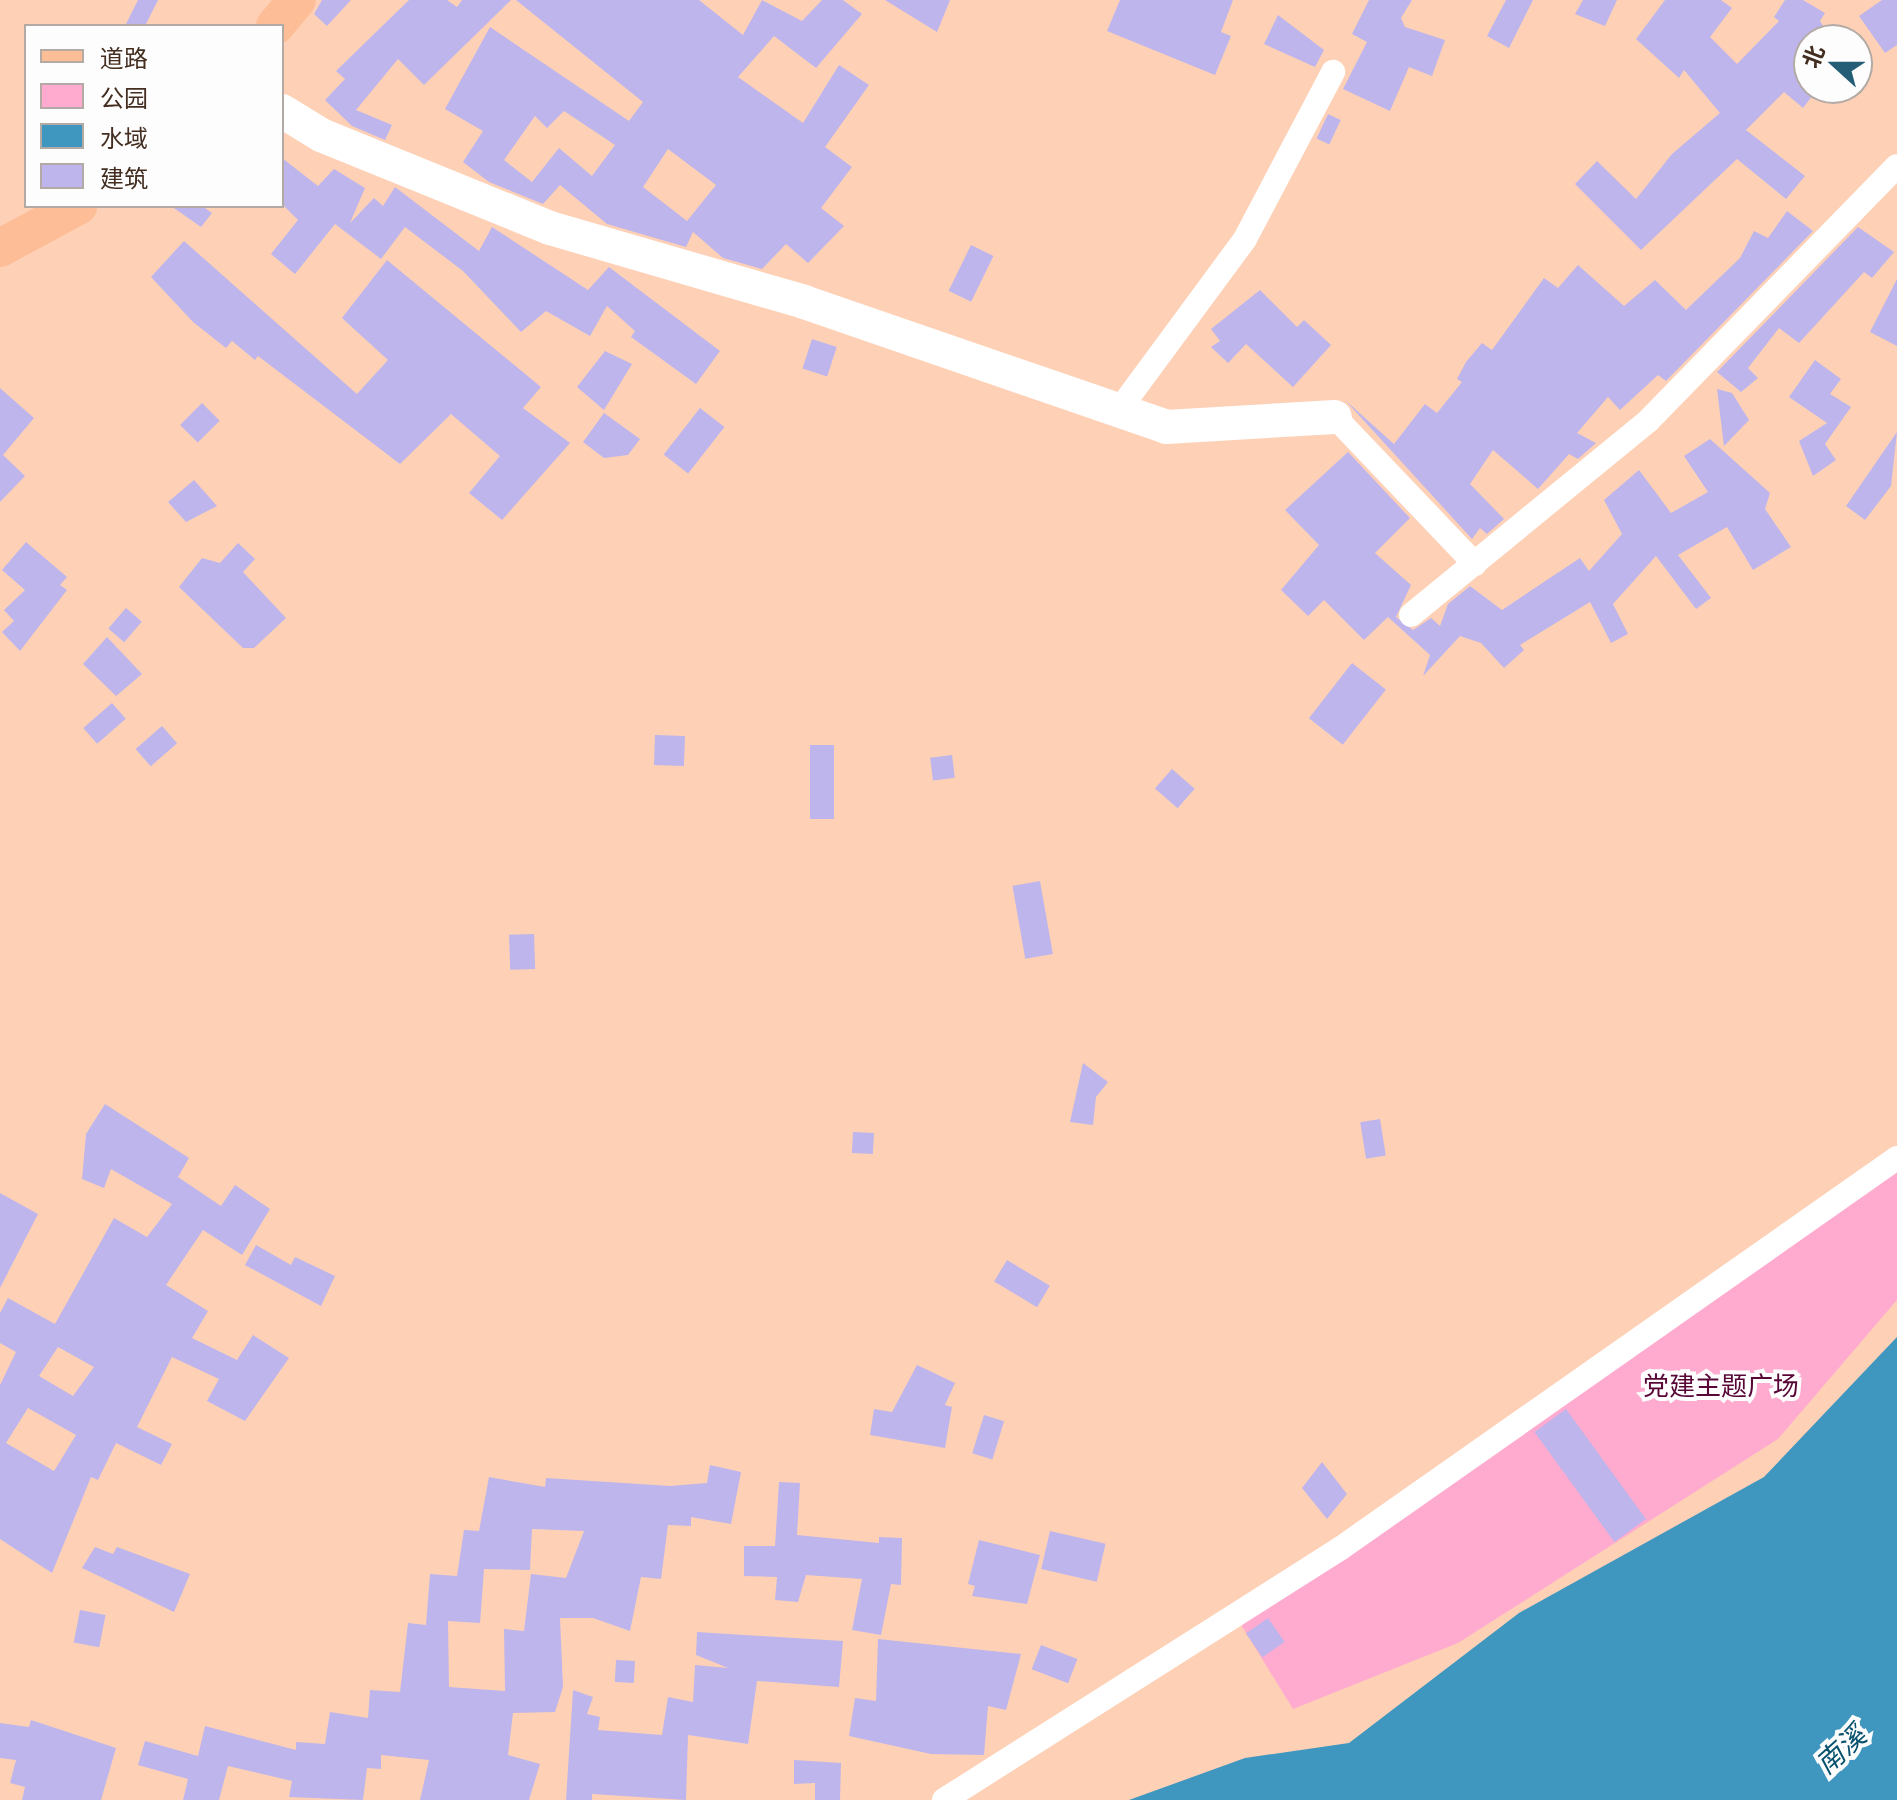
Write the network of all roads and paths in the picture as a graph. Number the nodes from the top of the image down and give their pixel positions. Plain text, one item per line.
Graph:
1 (297, 0) edge
2 (277, 24) edge
3 (1333, 72) dead end
4 (284, 112) edge
5 (1897, 166) edge
6 (74, 208) edge
7 (0, 248) edge
8 (1119, 410) junction
9 (1335, 417) joint
10 (1475, 564) junction
11 (1411, 615) dead end
12 (1897, 1158) edge
13 (944, 1800) edge

1 - 2 main road
3 - 8 street
4 - 8 street
5 - 10 street
6 - 7 main road
8 - 9 street
9 - 10 street
10 - 11 street
12 - 13 street

